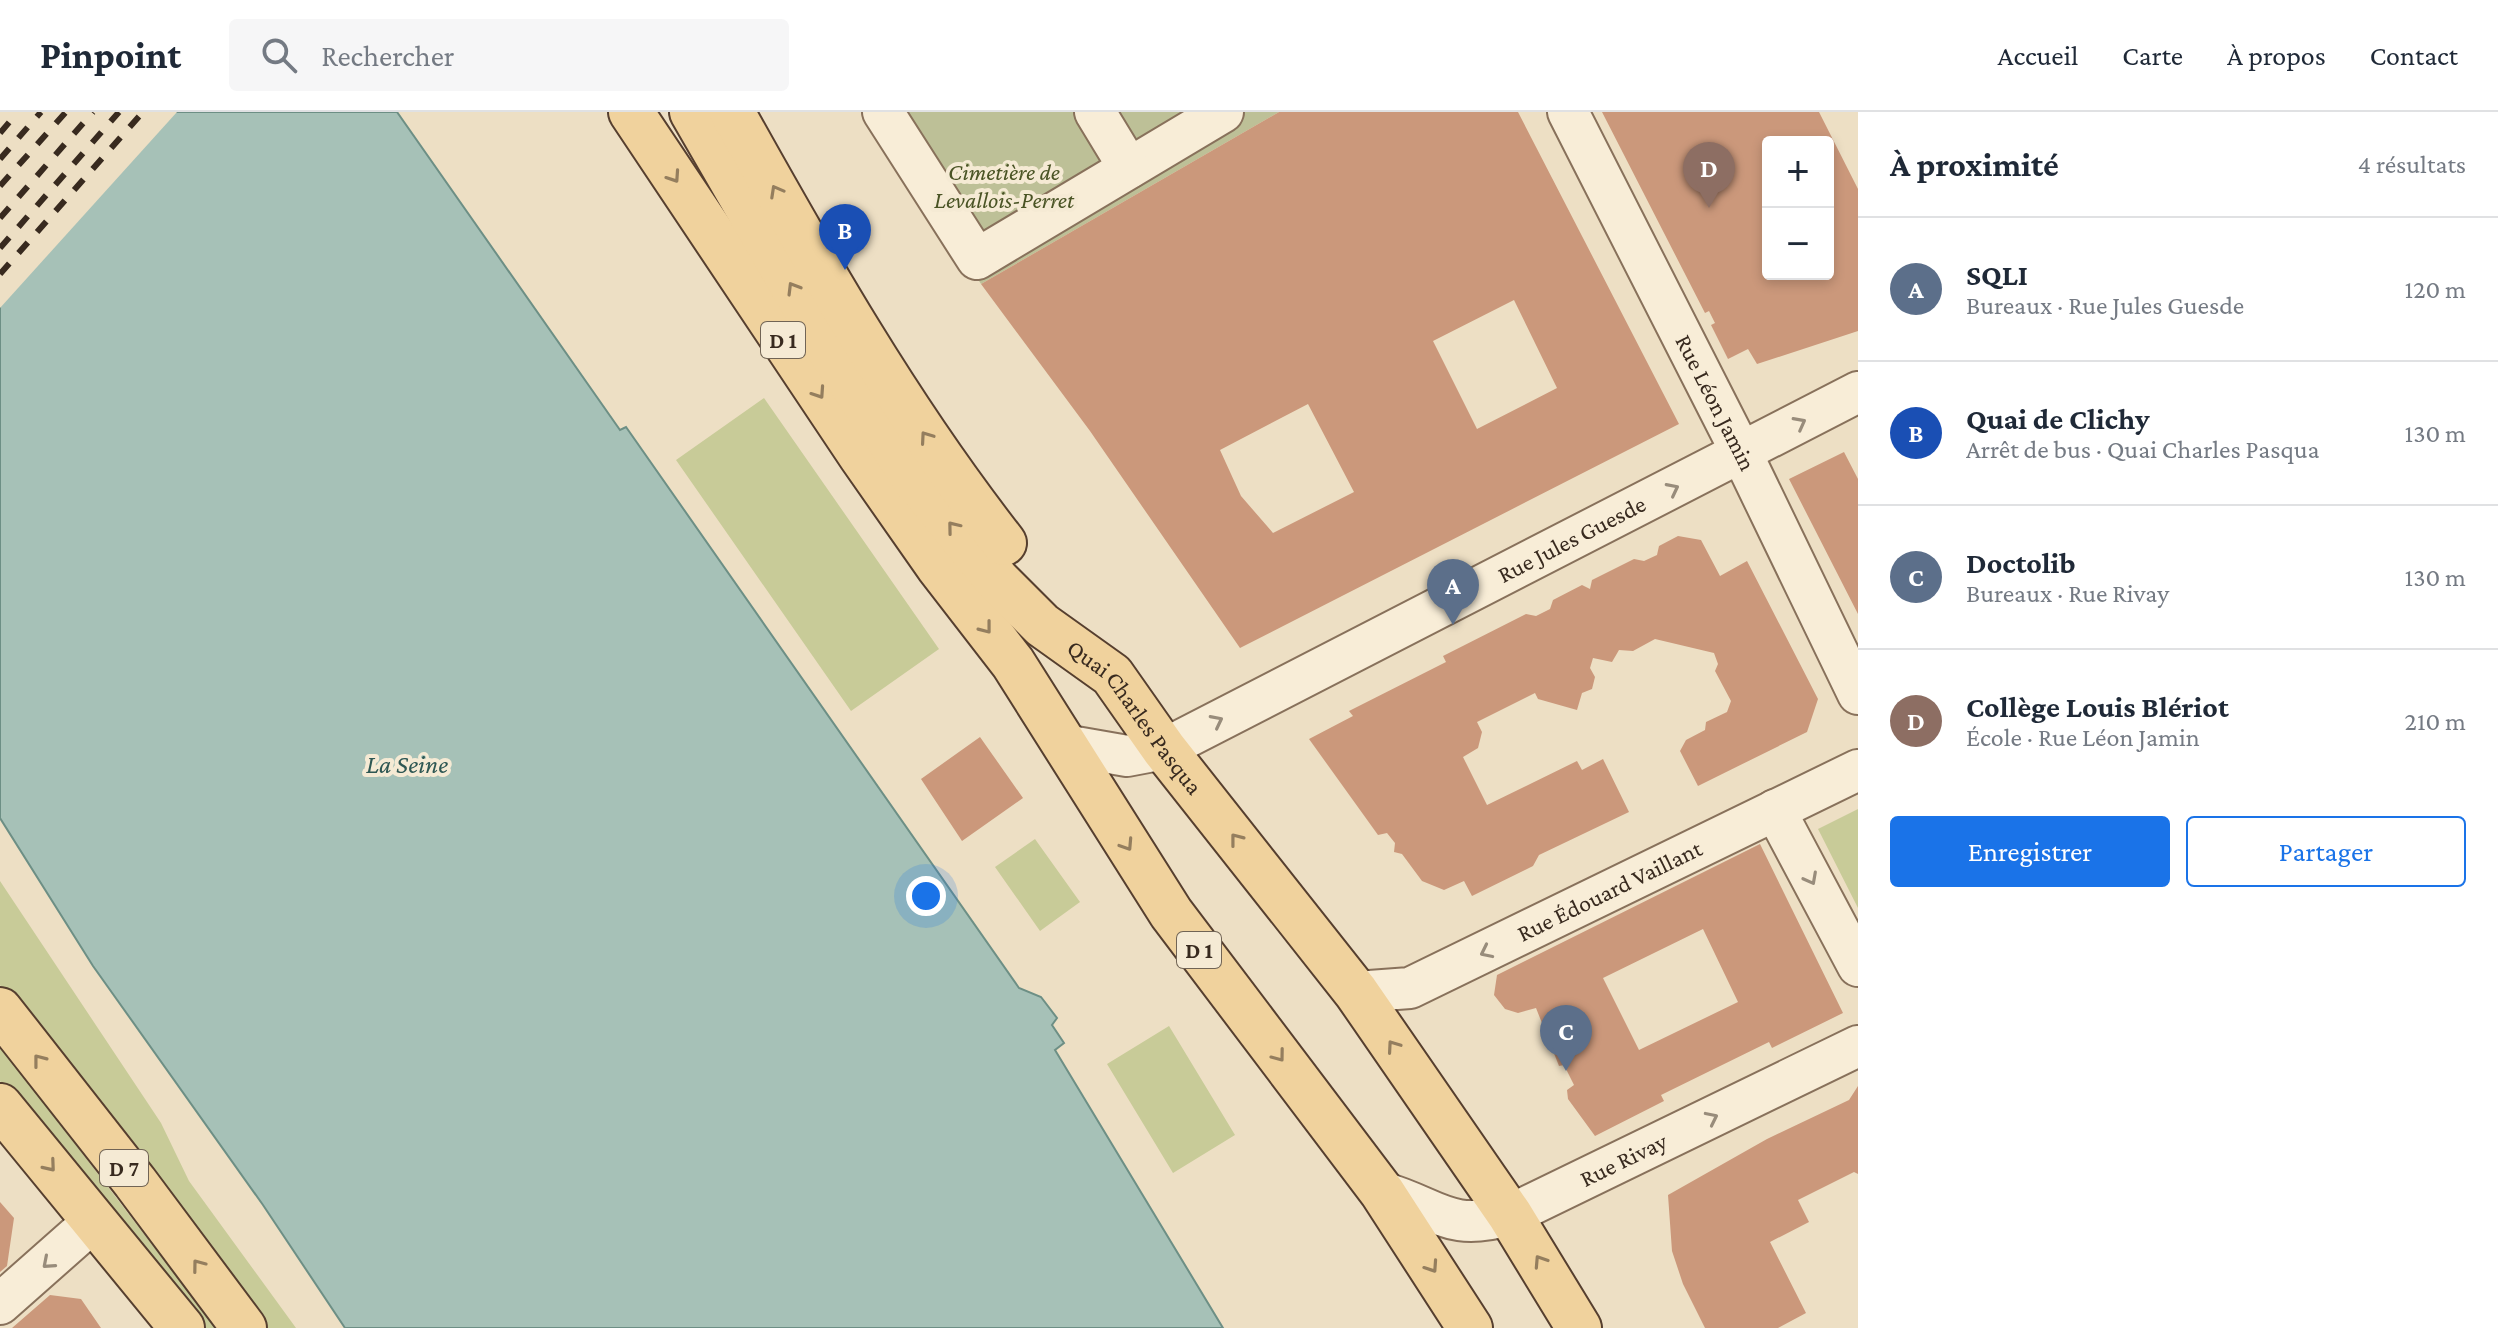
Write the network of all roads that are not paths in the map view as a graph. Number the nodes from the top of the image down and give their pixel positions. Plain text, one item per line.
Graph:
1 (631, 112) edge
2 (692, 112) edge
3 (732, 112) edge
4 (883, 112) edge
5 (1095, 112) edge
6 (1223, 112) edge
7 (1568, 112) edge
8 (1129, 168) junction
9 (1858, 392) edge
10 (1742, 454) junction
11 (1112, 675) junction
12 (1858, 694) edge
13 (1064, 745) junction
14 (1164, 749) junction
15 (1858, 770) edge
16 (1775, 810) junction
17 (1858, 966) edge
18 (1356, 992) junction
19 (0, 1010) edge
20 (1858, 1046) edge
21 (0, 1106) edge
22 (1382, 1192) junction
23 (1510, 1215) junction
24 (95, 1220) junction
25 (0, 1304) edge
26 (182, 1328) edge
27 (244, 1328) edge
28 (1470, 1328) edge
29 (1579, 1328) edge

1 -> 13 main road, D 1
11 -> 2 main road, Quai Charles Pasqua / D 1
11 -> 3 main road, D 1
4 - 8 street
5 - 8 street
6 - 8 street
7 - 10 street, Rue Léon Jamin
10 -> 9 street, Rue Jules Guesde
10 - 12 street, Rue Léon Jamin
14 -> 10 street, Rue Jules Guesde
11 - 14 main road, Quai Charles Pasqua / D 1
13 - 14 street, Rue Jules Guesde
13 -> 22 main road, D 1
18 -> 14 main road, Quai Charles Pasqua / D 1
15 - 16 street, Rue Édouard Vaillant
16 -> 17 street
16 -> 18 street, Rue Édouard Vaillant
23 -> 18 main road, Quai Charles Pasqua / D 1
27 -> 19 main road, D 7
23 -> 20 street, Rue Rivay
21 -> 24 main road, D 7
22 - 23 street, Rue Rivay
22 -> 28 main road, D 1
29 -> 23 main road, Quai Charles Pasqua / D 1
24 -> 25 street
24 - 26 main road, D 7

